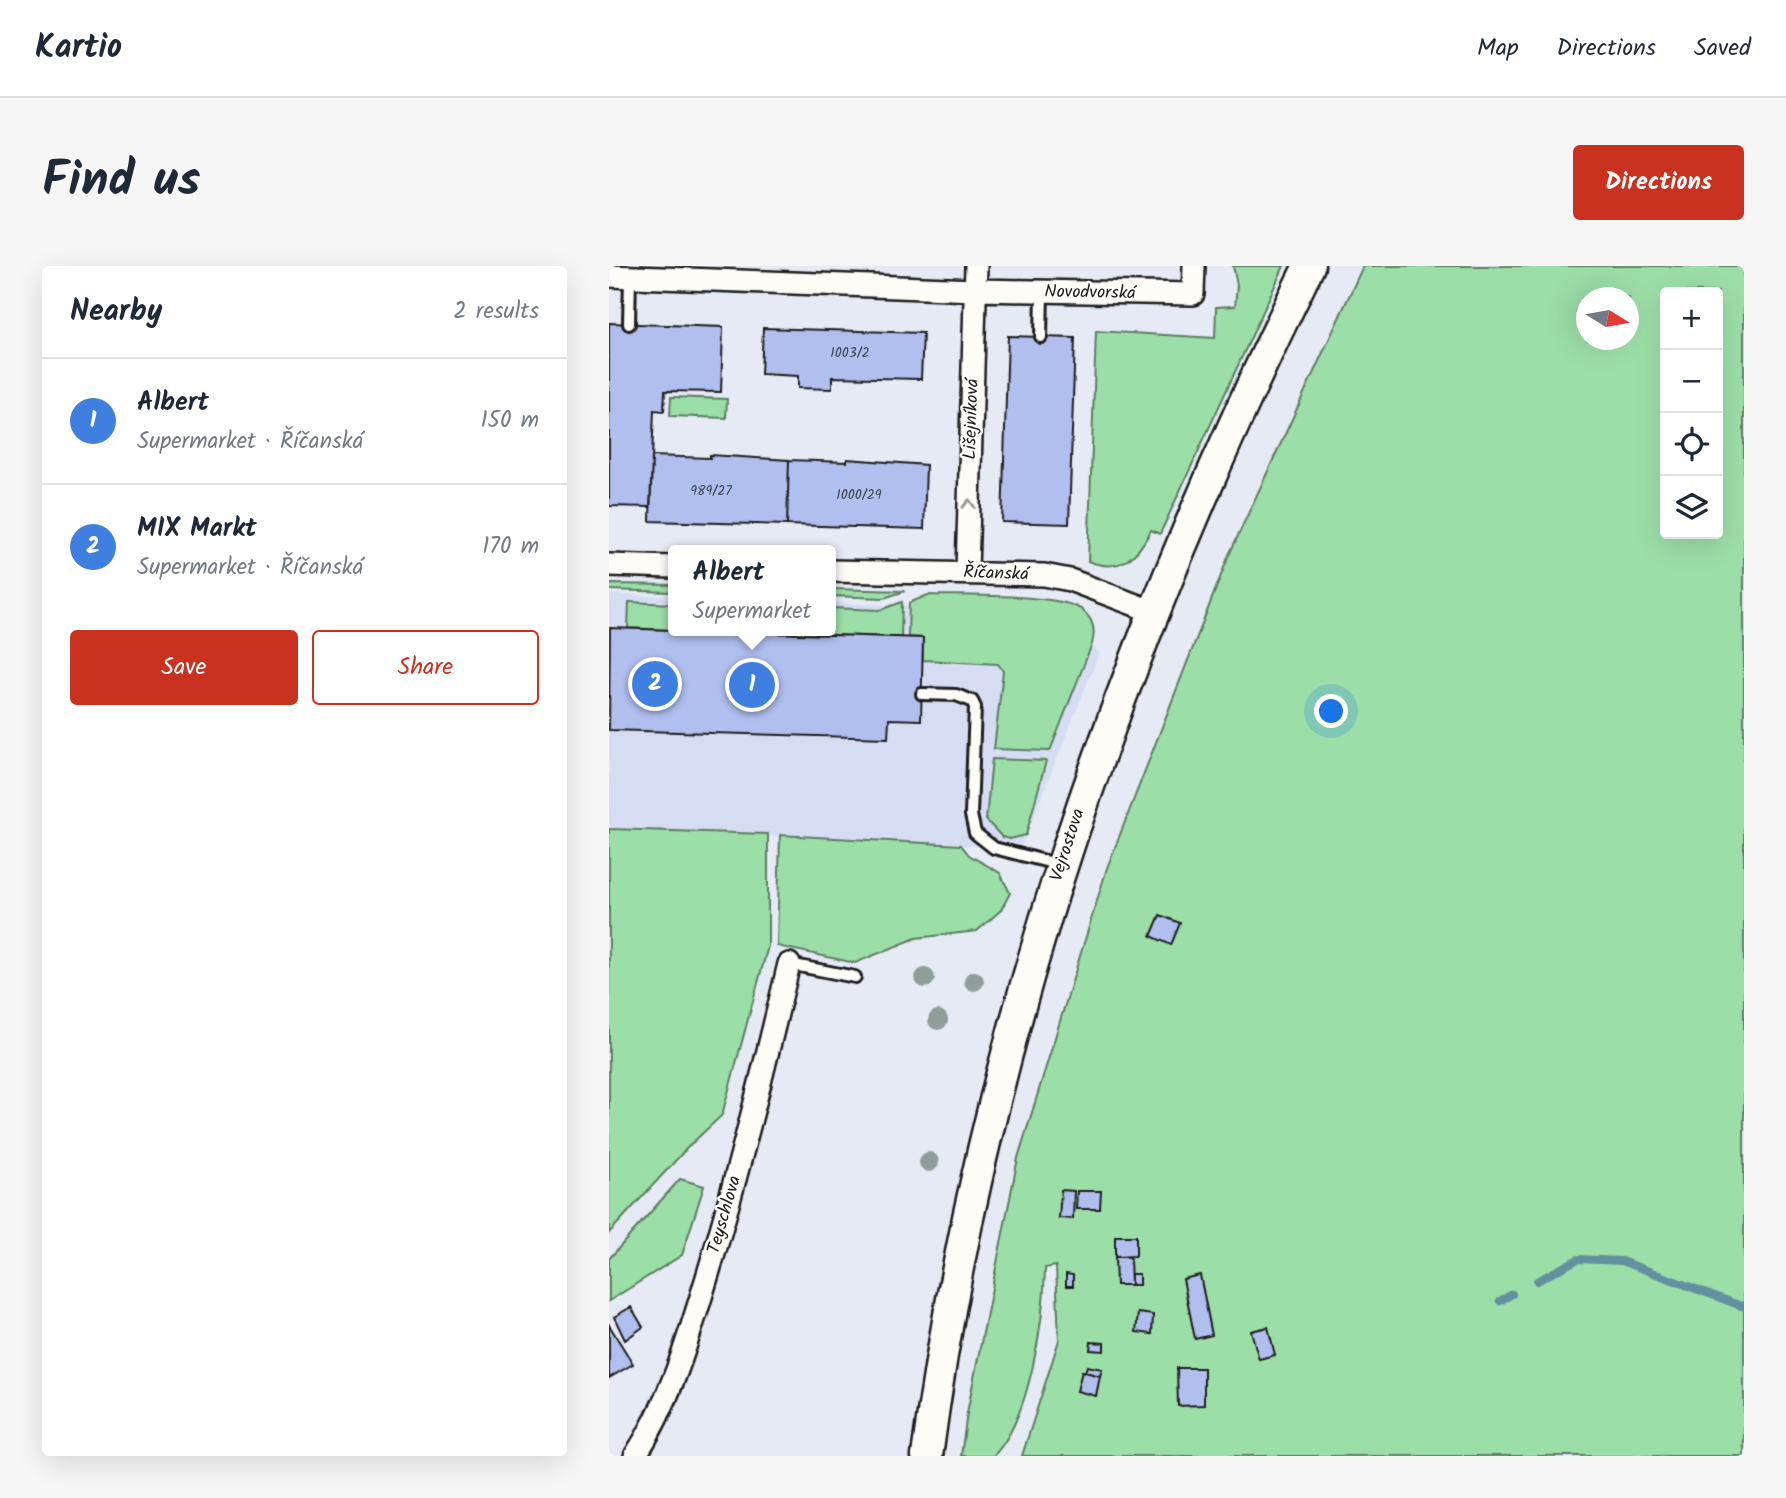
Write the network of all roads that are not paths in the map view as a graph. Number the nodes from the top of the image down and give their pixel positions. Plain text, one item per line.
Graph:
1 (976, 266) edge
2 (1195, 266) edge
3 (1309, 266) edge
4 (609, 275) edge
5 (631, 276) junction
6 (975, 290) junction
7 (1042, 292) junction
8 (629, 324) dead end
9 (1041, 337) dead end
10 (609, 565) edge
11 (668, 567) edge
12 (836, 571) edge
13 (967, 572) junction
14 (1154, 612) junction
15 (922, 694) dead end
16 (1061, 865) junction
17 (789, 964) joint
18 (855, 977) dead end
19 (635, 1456) edge
20 (927, 1456) edge

1 - 6 street, Lišejníková
2 - 7 street, Novodvorská
3 - 14 street, Vejrostova
4 - 5 street, Novodvorská
5 - 6 street, Novodvorská
5 - 8 lane
6 - 7 street, Novodvorská
13 -> 6 street, Lišejníková
7 - 9 lane
10 - 11 street
12 - 13 street, Říčanská
13 - 14 street, Říčanská
14 - 16 street, Vejrostova
15 - 16 lane
16 - 20 street, Vejrostova
17 - 18 lane
17 - 19 street, Teyschlova

